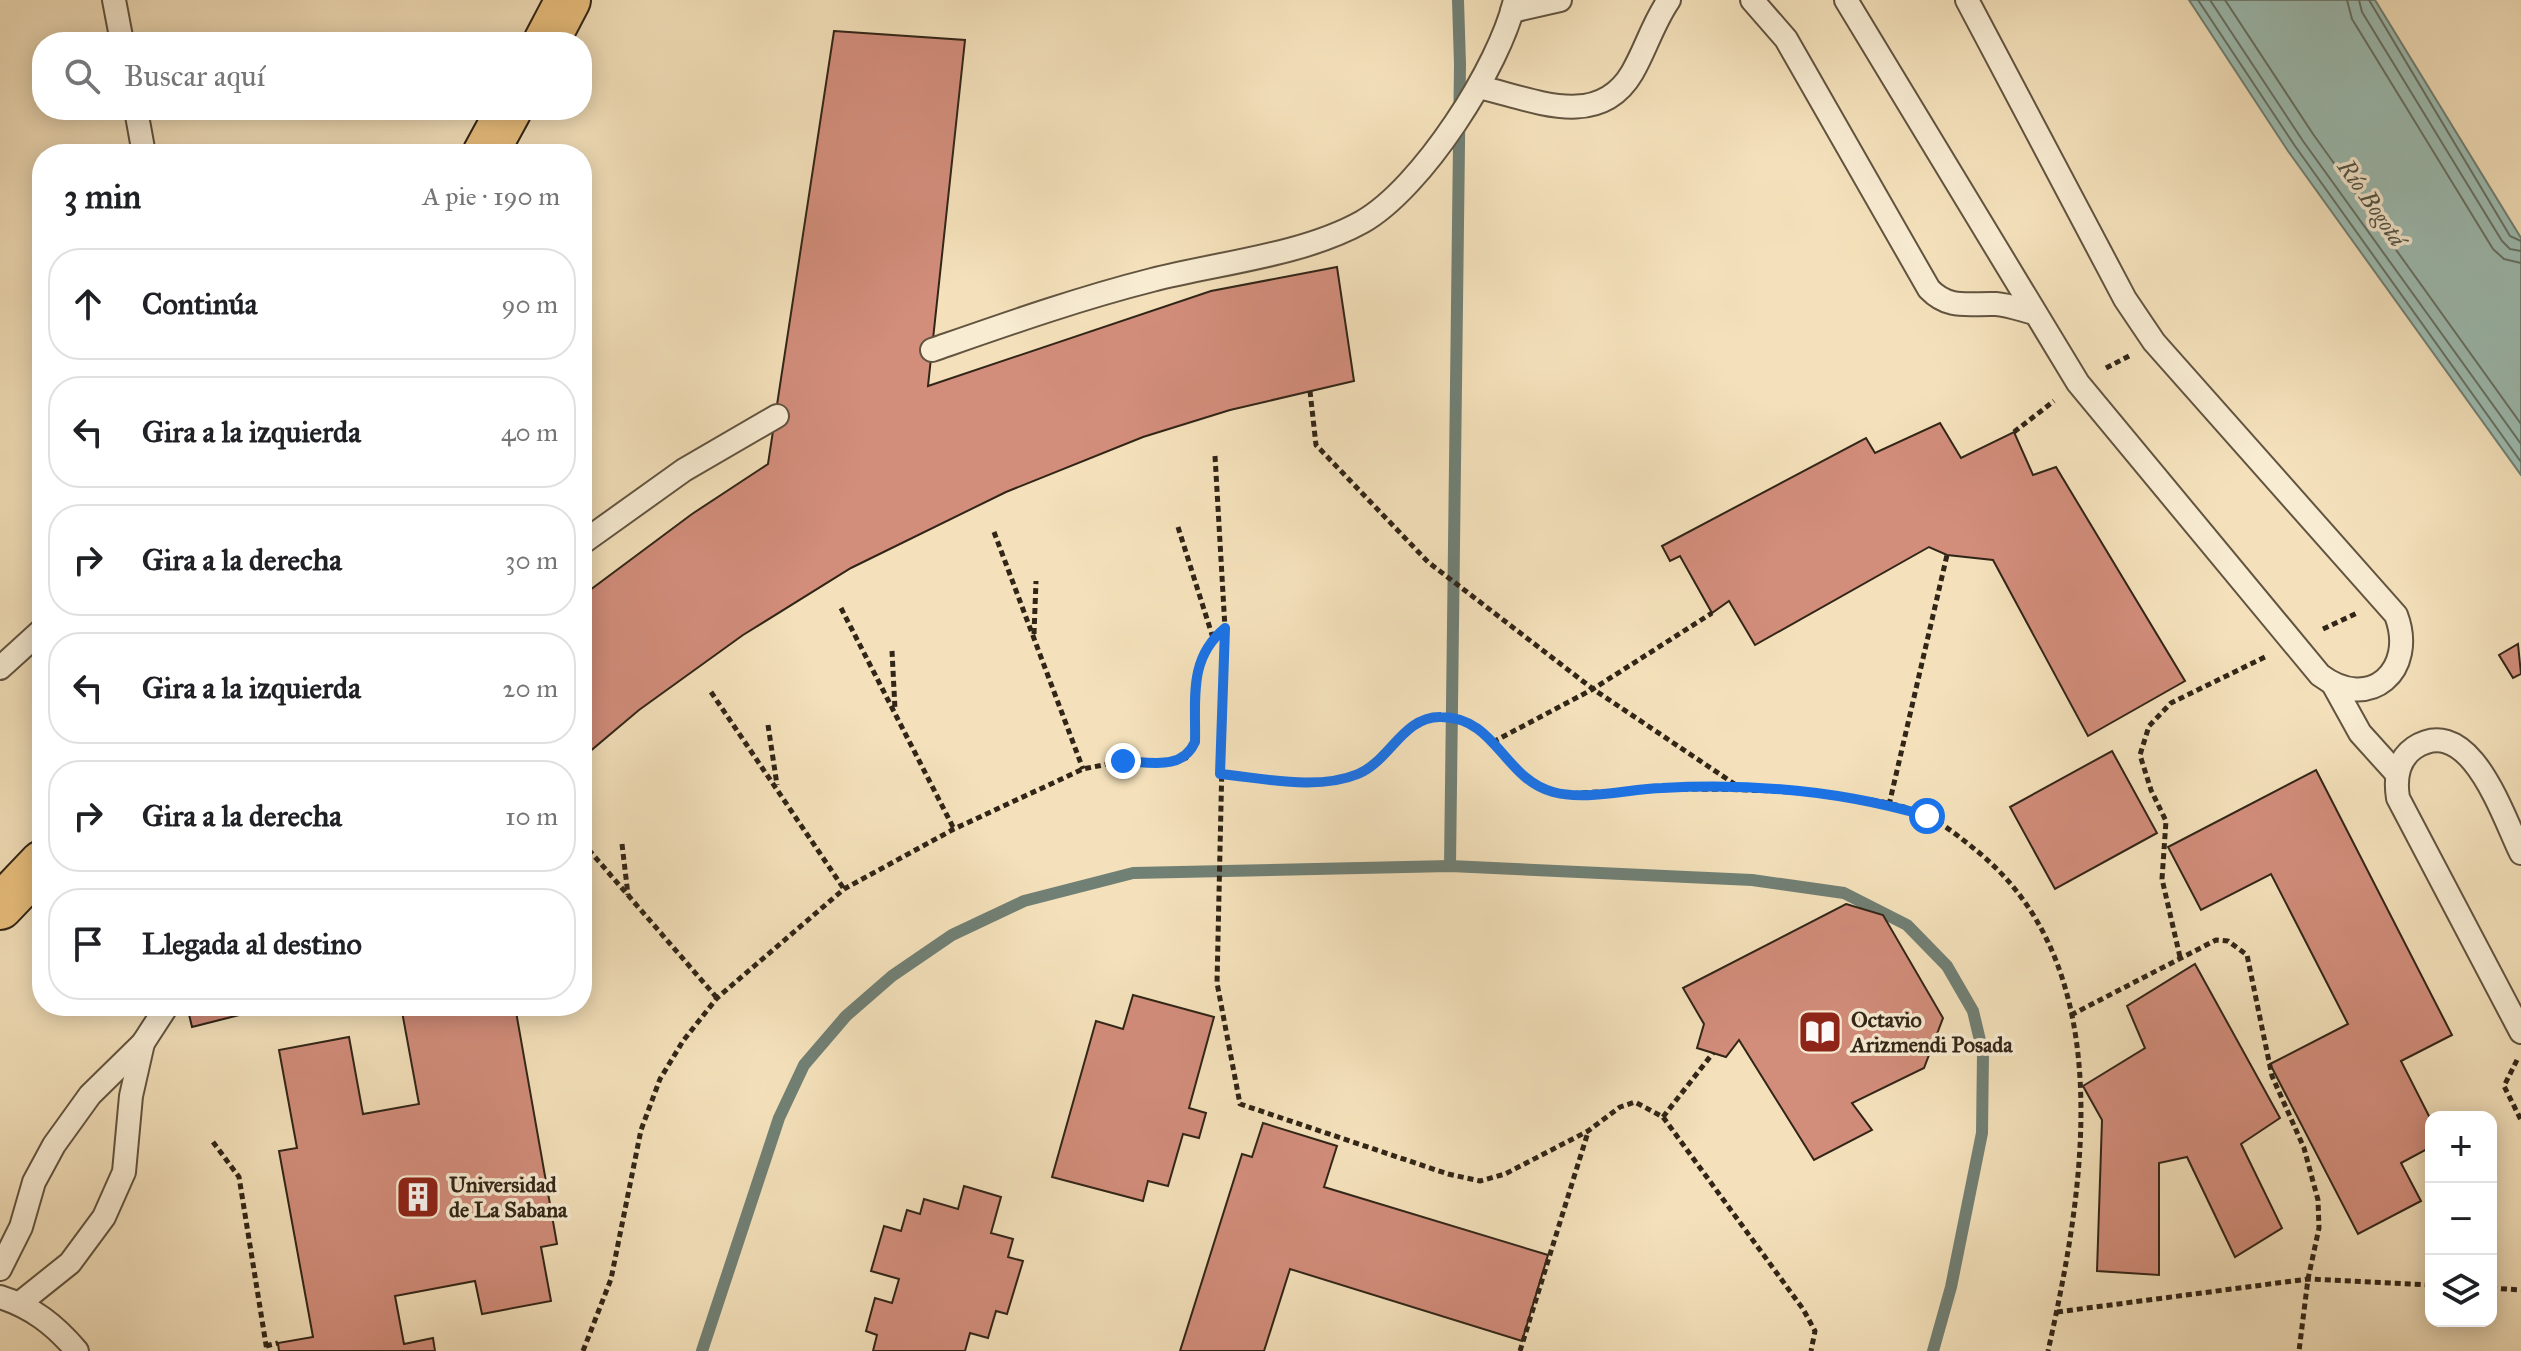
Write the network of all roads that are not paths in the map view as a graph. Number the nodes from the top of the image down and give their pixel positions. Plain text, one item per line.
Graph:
1 (114, 0) edge
2 (568, 0) edge
3 (1560, 0) edge
4 (1669, 0) edge
5 (1752, 0) edge
6 (1846, 0) edge
7 (1967, 0) edge
8 (1513, 5) edge
9 (120, 32) edge
10 (551, 32) edge
11 (1474, 93) junction
12 (138, 120) edge
13 (504, 120) edge
14 (142, 144) edge
15 (490, 144) edge
16 (2035, 313) junction
17 (932, 350) dead end
18 (777, 416) dead end
19 (592, 536) edge
20 (32, 639) edge
21 (0, 668) edge
22 (2334, 686) junction
23 (2397, 774) junction
24 (2521, 853) edge
25 (32, 873) edge
26 (0, 907) edge
27 (161, 1016) edge
28 (2521, 1032) edge
29 (143, 1043) junction
30 (0, 1269) edge
31 (10, 1300) edge
32 (77, 1351) edge

1 - 9 lane
2 - 10 highway
3 - 8 lane
4 - 11 lane
5 - 16 lane
6 - 16 lane
7 - 22 lane
8 - 11 lane
11 - 17 lane
12 - 14 lane
13 - 15 highway
16 - 22 lane
18 - 19 lane
20 - 21 lane
22 - 23 lane
23 - 24 lane
23 - 28 lane
25 - 26 highway
27 - 29 lane
29 - 30 lane
29 - 31 lane
31 - 32 lane

